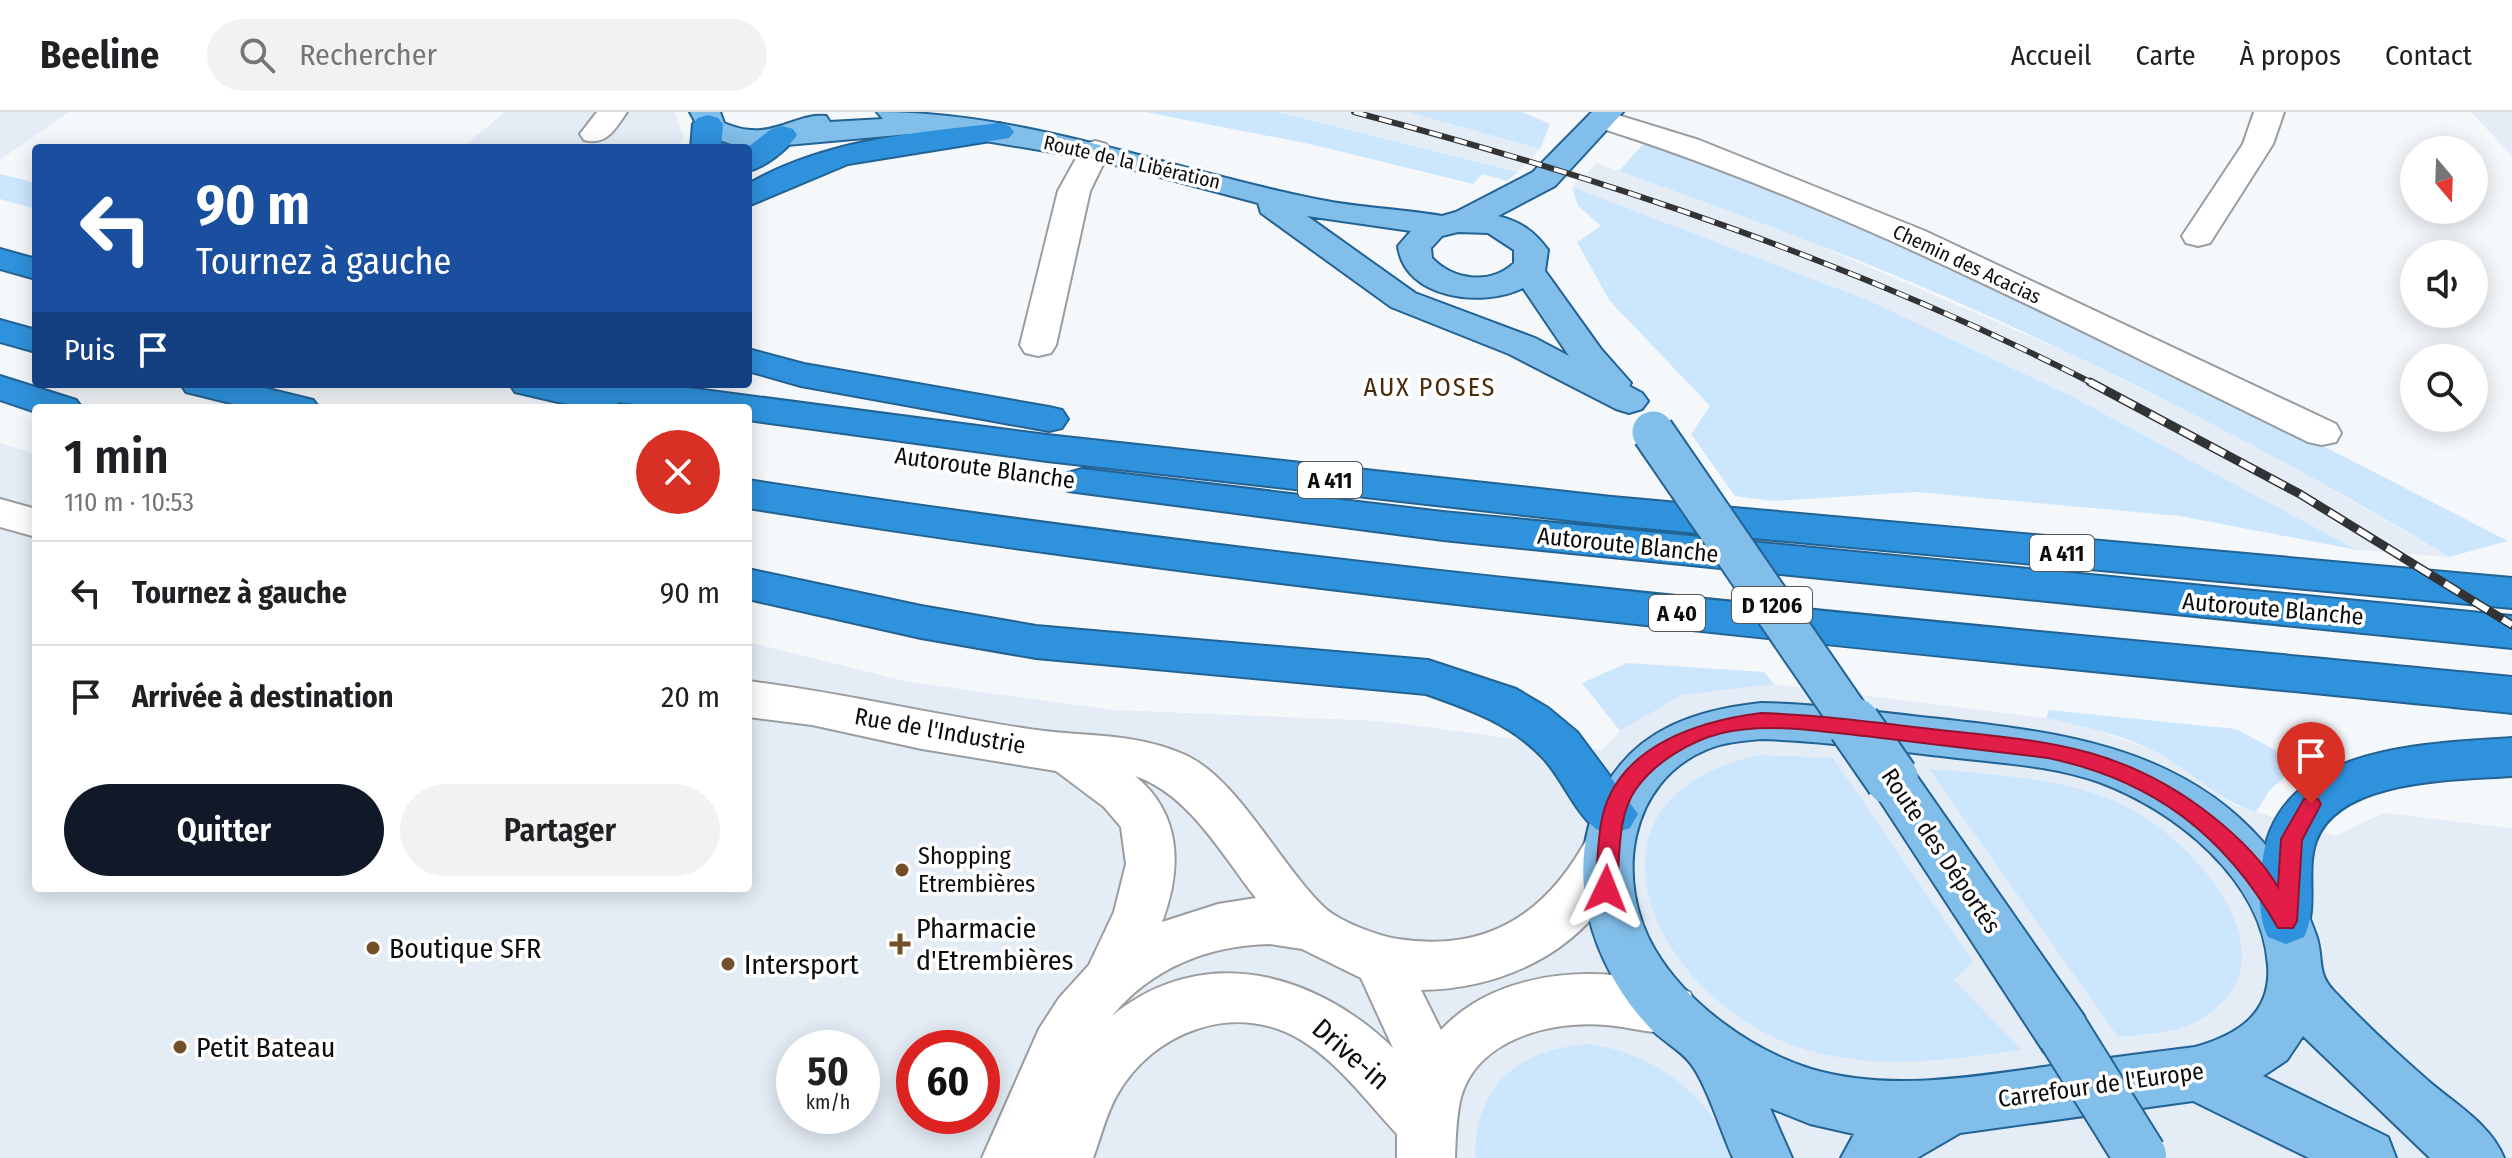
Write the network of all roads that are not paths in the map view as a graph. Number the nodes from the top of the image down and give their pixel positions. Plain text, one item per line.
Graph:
1 (827, 112) edge
2 (892, 112) edge
3 (2269, 112) edge
4 (1604, 115) edge
5 (703, 123) edge
6 (941, 125) junction
7 (999, 132) junction
8 (786, 134) junction
9 (1095, 150) junction
10 (752, 159) edge
11 (1544, 179) junction
12 (1249, 190) junction
13 (752, 195) edge
14 (1320, 210) junction
15 (1452, 223) junction
16 (2198, 236) dead end
17 (0, 243) edge
18 (32, 248) edge
19 (1528, 258) junction
20 (0, 259) edge
21 (1416, 260) junction
22 (32, 268) edge
23 (1467, 286) junction
24 (0, 331) edge
25 (32, 340) edge
26 (1038, 345) dead end
27 (1588, 357) junction
28 (752, 361) edge
29 (0, 388) edge
30 (216, 388) edge
31 (546, 388) edge
32 (601, 388) edge
33 (50, 404) edge
34 (283, 404) edge
35 (616, 404) edge
36 (720, 404) edge
37 (752, 408) edge
38 (1641, 416) junction
39 (752, 430) edge
40 (2322, 433) dead end
41 (0, 484) edge
42 (32, 492) edge
43 (752, 495) edge
44 (1612, 511) junction
45 (0, 513) edge
46 (32, 522) edge
47 (752, 585) edge
48 (2512, 593) edge
49 (2512, 632) edge
50 (752, 681) edge
51 (2512, 695) edge
52 (752, 700) edge
53 (812, 707) junction
54 (1068, 754) junction
55 (2512, 757) edge
56 (1610, 832) junction
57 (2286, 921) junction
58 (1309, 927) junction
59 (1380, 960) junction
60 (1110, 980) junction
61 (2295, 987) junction
62 (1691, 1027) junction
63 (2195, 1074) junction
64 (1952, 1106) junction
65 (1430, 1122) edge
66 (2141, 1157) edge
67 (1011, 1158) edge
68 (1064, 1158) edge
69 (1763, 1158) edge
70 (1870, 1158) edge
71 (2367, 1158) edge
72 (2475, 1158) edge

1 - 8 main road, Route de la Libération
2 - 6 main road, Route de la Libération
3 - 16 street
4 - 11 main road
4 - 40 street, Chemin des Acacias
5 - 8 main road, Route de la Libération
6 - 7 main road, Route de la Libération
6 - 8 main road, Route de la Libération
7 - 9 main road, Route de la Libération
7 - 13 highway
8 - 10 highway
9 - 12 main road, Route de la Libération
9 - 26 street
11 - 15 main road
11 - 19 main road
12 - 14 main road, Route de la Libération
12 - 38 main road
14 - 15 main road, Route de la Libération
14 - 21 main road, Route de la Libération
15 - 19 main road, Route de la Libération
15 - 21 main road
17 - 18 highway
19 - 23 main road
19 - 27 main road, Route des Déportés / D 1206
20 - 22 highway
21 - 23 main road, Route de la Libération
23 - 27 main road, Route des Déportés / D 1206
24 - 25 highway
27 - 38 main road, Route des Déportés / D 1206
28 - 44 highway
29 - 33 highway
30 - 34 highway
31 - 35 highway
32 - 36 highway, A 411
37 - 44 highway, A 411
38 - 66 main road, Route des Déportés / D 1206, bridge
39 - 49 highway, Autoroute Blanche
41 - 42 street
43 - 51 highway, A 40
44 - 48 highway, Autoroute Blanche / A 411
45 - 46 street
47 - 56 highway
50 - 53 street, Rue de l'Industrie
52 - 53 street, Rue de l'Industrie
53 - 54 street, Rue de l'Industrie
54 - 58 street, Rue de l'Industrie
54 - 60 street, Rue de l'Industrie
55 - 57 highway
56 - 57 main road, Carrefour de l'Europe
56 - 59 street, Rue de l'Industrie
56 - 62 main road, Carrefour de l'Europe
57 - 61 main road, Carrefour de l'Europe
58 - 59 street, Rue de l'Industrie
58 - 60 street, Rue de l'Industrie
59 - 65 street
60 - 67 street, Rue de l'Industrie
61 - 63 main road, Carrefour de l'Europe
61 - 72 main road
62 - 64 main road, Carrefour de l'Europe
62 - 65 street
62 - 69 main road
63 - 64 main road, Carrefour de l'Europe
63 - 71 main road
64 - 70 main road
65 - 68 street, Drive-in

